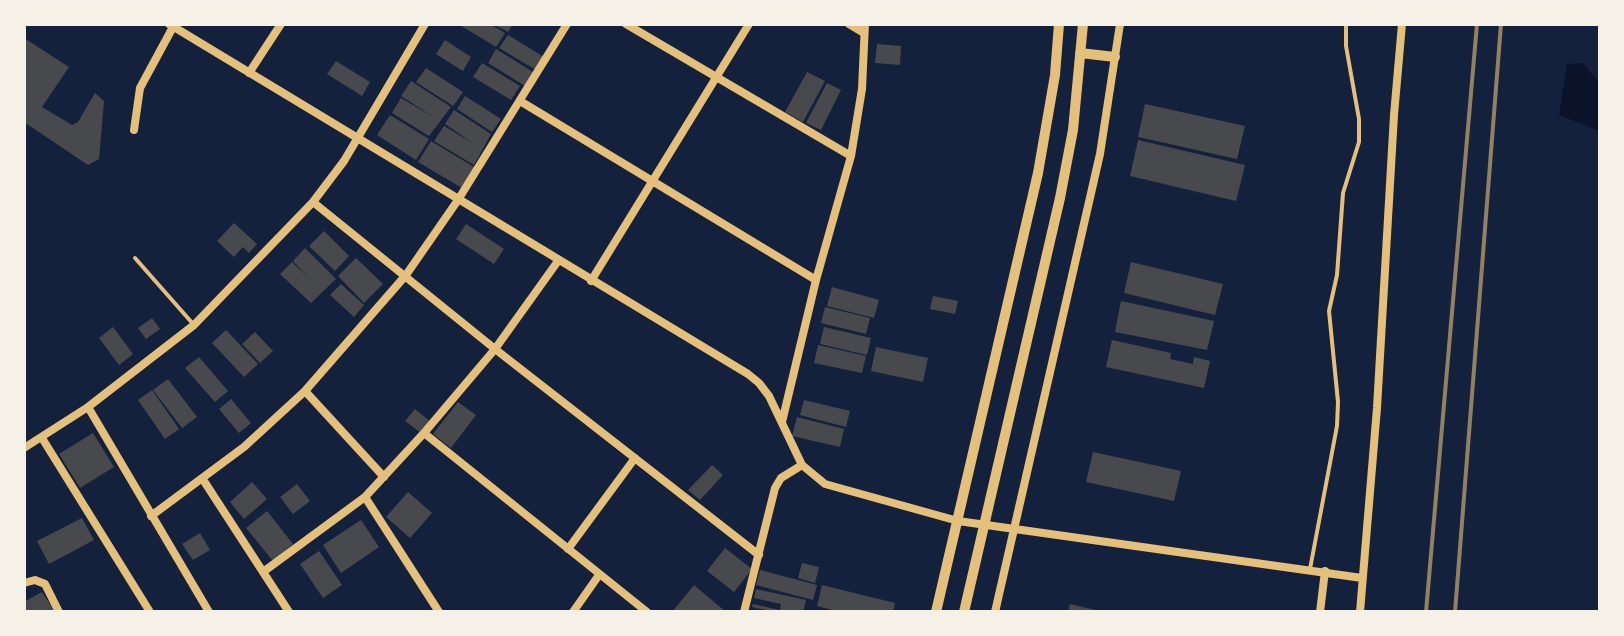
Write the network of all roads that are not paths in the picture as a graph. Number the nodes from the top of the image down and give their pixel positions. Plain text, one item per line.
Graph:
1 (281, 24) edge
2 (425, 24) edge
3 (567, 24) edge
4 (626, 24) edge
5 (749, 24) edge
6 (849, 24) edge
7 (1059, 24) edge
8 (1083, 24) edge
9 (1120, 24) edge
10 (1346, 24) edge
11 (1402, 24) edge
12 (171, 25) edge
13 (865, 28) edge
14 (1080, 53) junction
15 (1115, 57) junction
16 (249, 73) junction
17 (716, 77) junction
18 (520, 101) junction
19 (134, 130) dead end
20 (355, 137) junction
21 (851, 156) junction
22 (652, 181) junction
23 (458, 200) junction
24 (313, 202) junction
25 (135, 258) dead end
26 (558, 261) junction
27 (406, 275) junction
28 (816, 280) junction
29 (591, 281) junction
30 (194, 325) junction
31 (495, 349) junction
32 (305, 391) junction
33 (88, 407) junction
34 (782, 423) junction
35 (424, 433) junction
36 (42, 438) junction
37 (24, 448) edge
38 (635, 458) junction
39 (802, 465) junction
40 (384, 477) junction
41 (202, 478) junction
42 (365, 497) junction
43 (151, 516) junction
44 (958, 521) junction
45 (983, 526) junction
46 (1014, 530) junction
47 (568, 549) junction
48 (759, 555) junction
49 (1310, 569) junction
50 (1325, 571) junction
51 (263, 572) junction
52 (599, 575) junction
53 (1362, 578) junction
54 (24, 583) edge
55 (59, 612) edge
56 (150, 612) edge
57 (209, 612) edge
58 (289, 612) edge
59 (439, 612) edge
60 (573, 612) edge
61 (647, 612) edge
62 (744, 612) edge
63 (936, 612) edge
64 (964, 612) edge
65 (995, 612) edge
66 (1320, 612) edge
67 (1360, 612) edge

1 - 16 street
2 - 20 street
3 - 18 street
4 - 17 street
5 - 17 street
6 - 13 street
7 - 44 street
8 - 14 street
9 - 15 street
10 - 49 lane
11 - 53 street
12 - 16 street
12 - 19 street
13 - 21 street
14 - 15 street
14 - 45 street
15 - 46 street
16 - 20 street
17 - 21 street
17 - 22 street
18 - 22 street
18 - 23 street
20 - 23 street
20 - 24 street
21 - 28 street
22 - 28 street
22 - 29 street
23 - 26 street
23 - 27 street
24 - 27 street
24 - 30 street
25 - 30 lane
26 - 29 street
26 - 31 street
27 - 31 street
27 - 32 street
28 - 34 street
29 - 34 street
30 - 33 street
31 - 35 street
31 - 38 street
32 - 40 street
32 - 41 street
33 - 36 street
33 - 43 street
34 - 39 street
35 - 40 street
35 - 47 street
36 - 37 street
36 - 56 street
38 - 47 street
38 - 48 street
39 - 44 street
39 - 48 street
40 - 42 street
41 - 43 street
41 - 51 street
42 - 51 street
42 - 59 street
43 - 57 street
44 - 45 street
44 - 63 street
45 - 46 street
45 - 64 street
46 - 49 street
46 - 65 street
47 - 52 street
48 - 62 street
49 - 50 street
50 - 53 street
50 - 66 street
51 - 58 street
52 - 60 street
52 - 61 street
53 - 67 street
54 - 55 street

